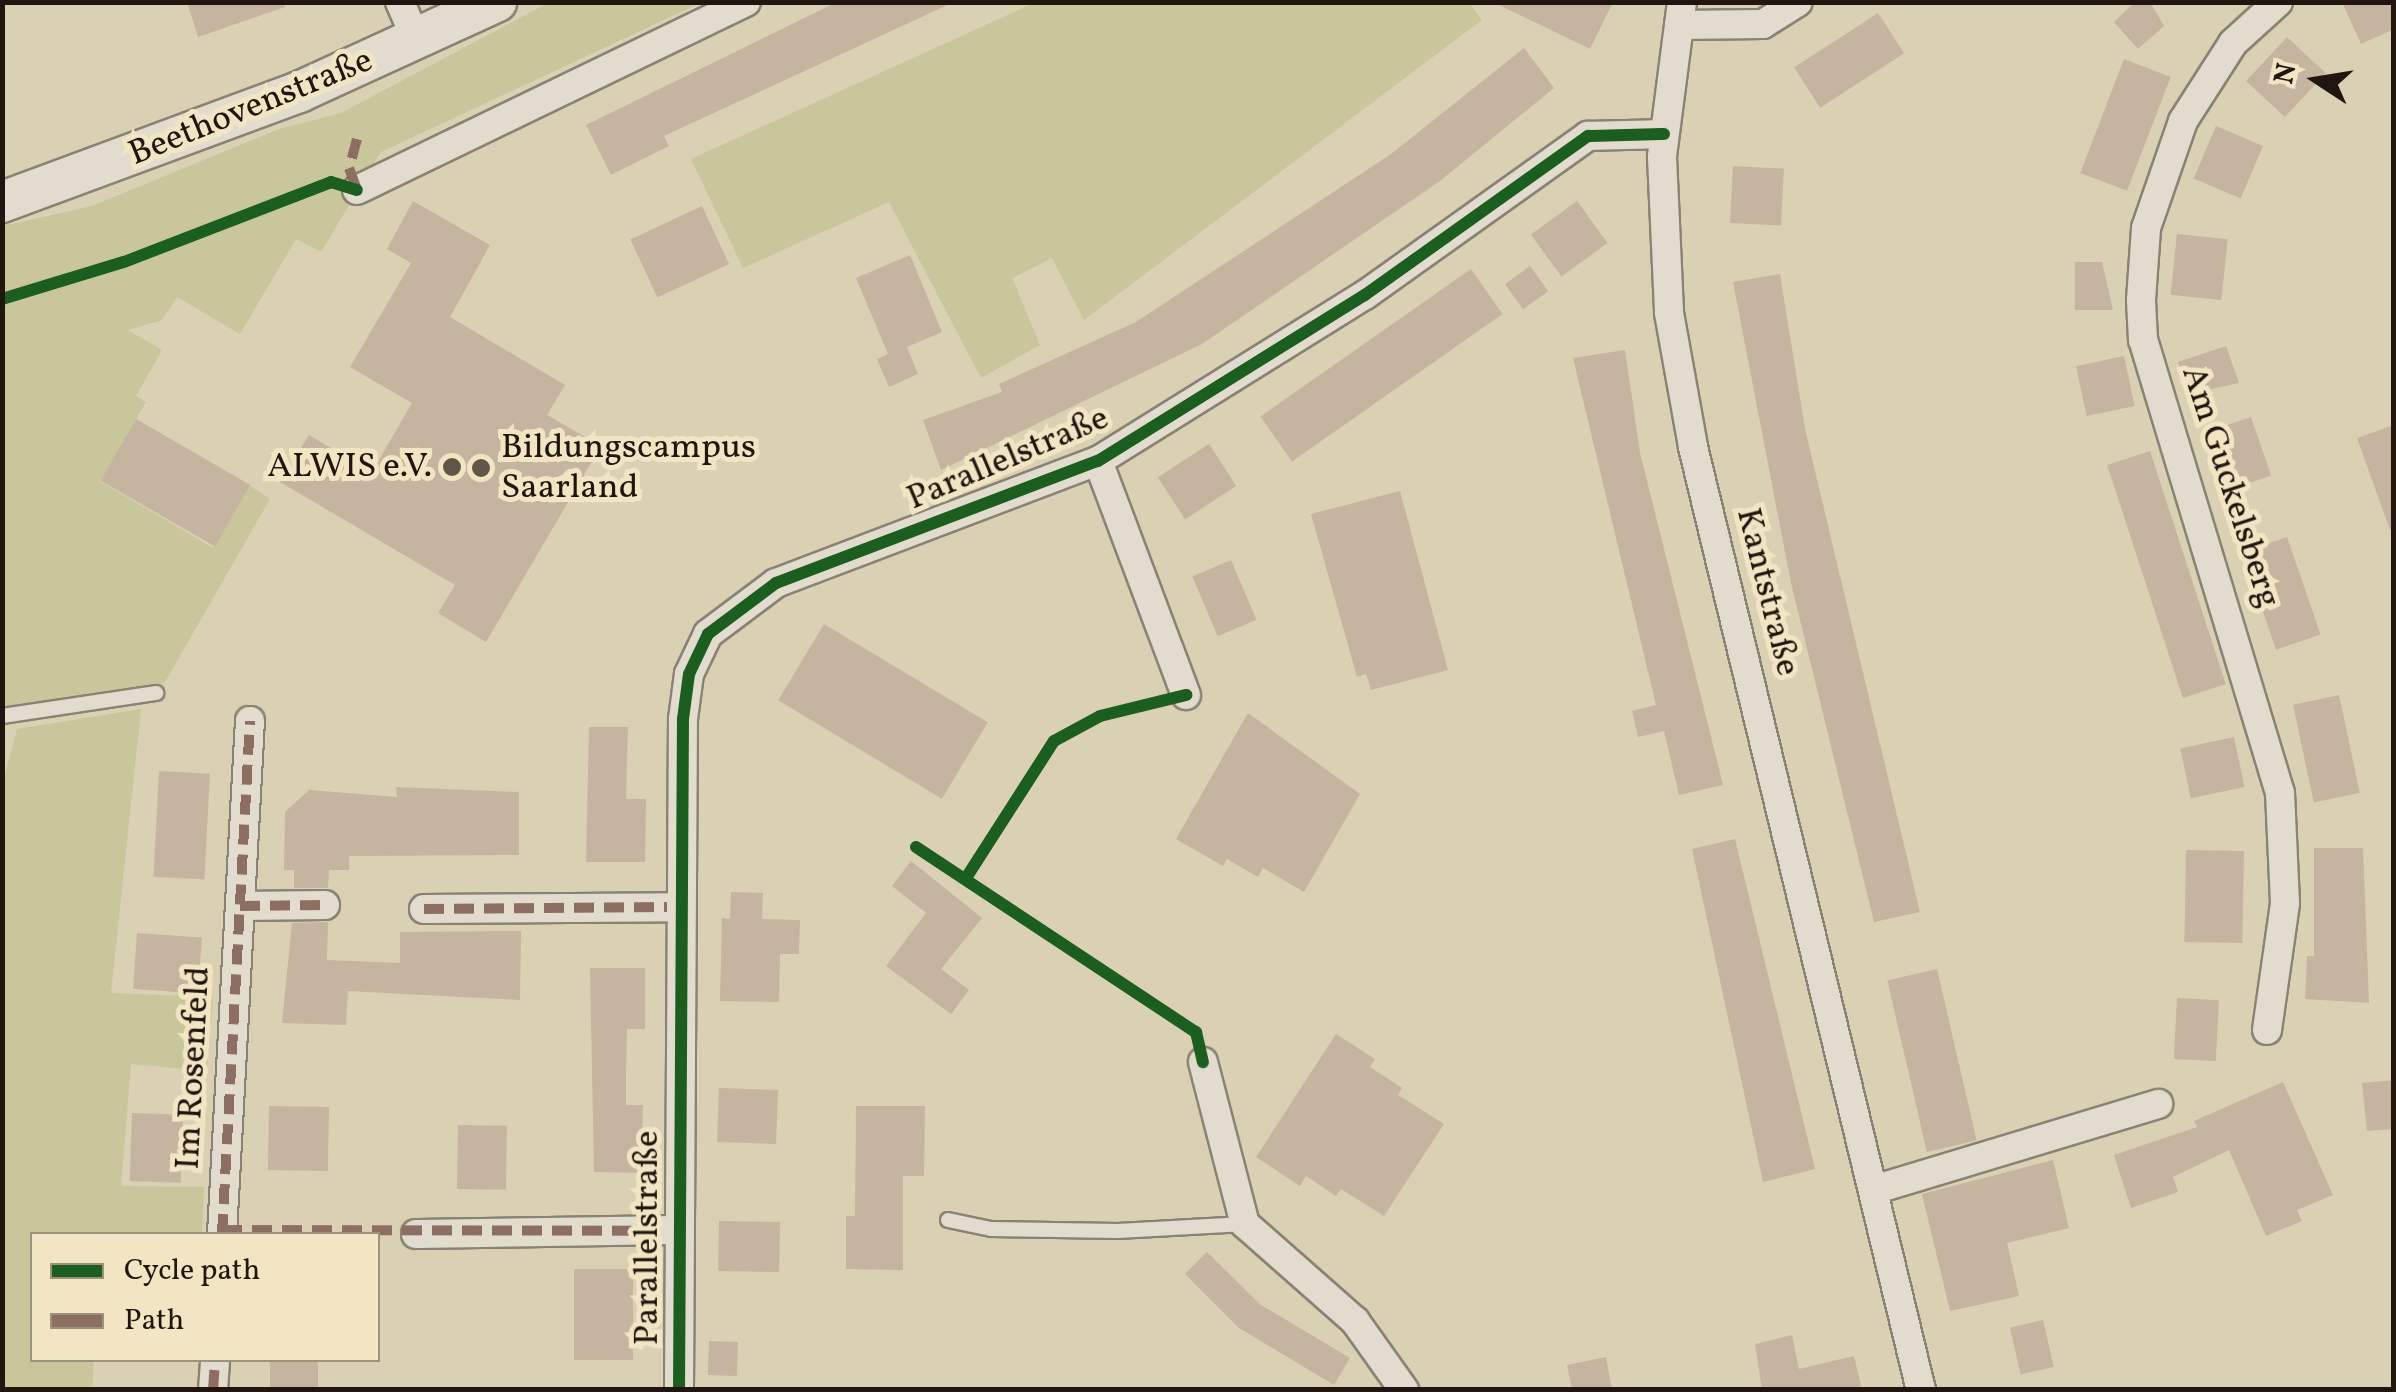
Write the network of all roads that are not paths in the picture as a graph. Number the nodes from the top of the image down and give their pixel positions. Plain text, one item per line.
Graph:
1 (400, 2) edge
2 (496, 2) edge
3 (746, 2) edge
4 (1798, 2) edge
5 (2278, 2) edge
6 (1681, 14) edge
7 (416, 39) junction
8 (1664, 134) junction
9 (357, 190) dead end
10 (2, 202) edge
11 (1098, 461) junction
12 (156, 693) dead end
13 (1186, 695) dead end
14 (2, 716) edge
15 (250, 721) dead end
16 (240, 906) junction
17 (325, 906) dead end
18 (680, 907) junction
19 (424, 909) dead end
20 (2267, 1030) dead end
21 (1203, 1062) dead end
22 (2158, 1104) dead end
23 (1873, 1190) junction
24 (948, 1220) dead end
25 (1244, 1224) junction
26 (677, 1230) junction
27 (222, 1232) edge
28 (416, 1234) dead end
29 (215, 1362) edge
30 (214, 1390) edge
31 (679, 1390) edge
32 (1404, 1390) edge
33 (1921, 1390) edge

1 - 7 street
2 - 7 street, Beethovenstraße
3 - 9 street
4 - 6 street
5 - 20 street, Am Guckelsberg
6 - 8 street, Kantstraße
7 - 10 street, Beethovenstraße
8 - 11 street, Parallelstraße
8 - 23 street, Kantstraße
11 - 13 street
11 - 18 street, Parallelstraße
12 - 14 lane
15 - 16 street, Im Rosenfeld
16 - 17 street
16 - 27 street, Im Rosenfeld
18 - 19 street
18 - 26 street, Parallelstraße
21 - 25 street
22 - 23 street
23 - 33 street, Kantstraße
24 - 25 lane
25 - 32 street
26 - 28 street, Parallelstraße
26 - 31 street, Parallelstraße
29 - 30 street

